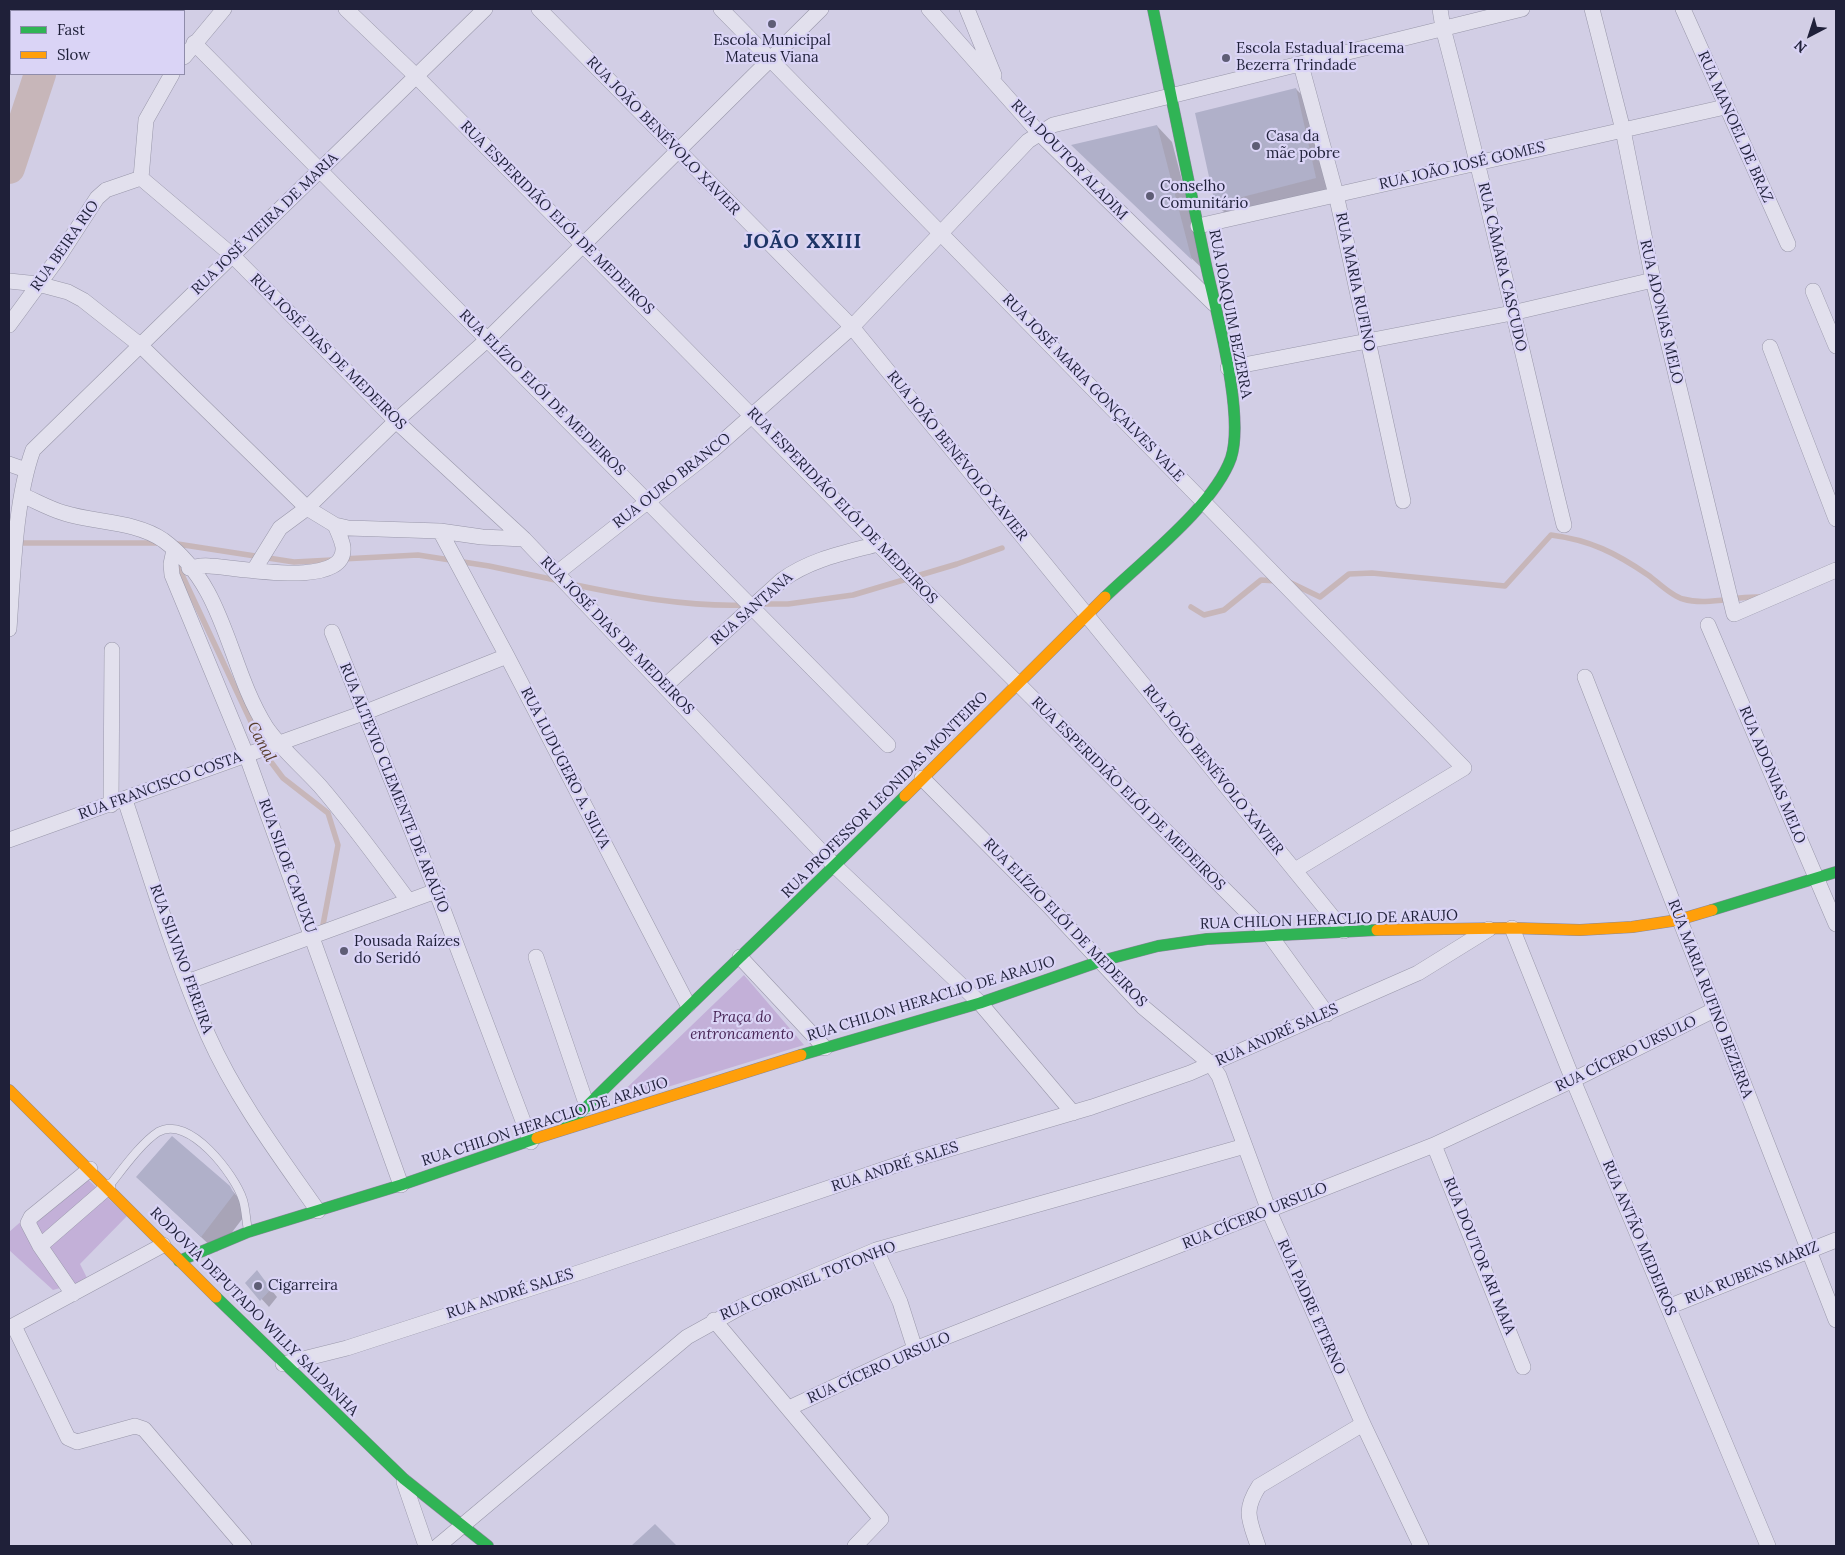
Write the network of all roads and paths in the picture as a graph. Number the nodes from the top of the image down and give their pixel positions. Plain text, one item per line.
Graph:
1 (224, 9) edge
2 (346, 9) edge
3 (485, 9) edge
4 (539, 9) edge
5 (721, 9) edge
6 (821, 9) edge
7 (929, 9) edge
8 (967, 9) edge
9 (1153, 9) edge
10 (1440, 9) edge
11 (1522, 9) edge
12 (1592, 9) edge
13 (1682, 9) edge
14 (1443, 28) junction
15 (194, 43) junction
16 (185, 56) edge
17 (771, 60) junction
18 (1301, 65) junction
19 (171, 75) edge
20 (416, 76) junction
21 (998, 86) junction
22 (1171, 94) junction
23 (1725, 107) junction
24 (1622, 130) junction
25 (1039, 133) junction
26 (677, 150) junction
27 (1479, 163) junction
28 (321, 170) junction
29 (141, 178) junction
30 (1336, 194) junction
31 (1198, 226) junction
32 (940, 232) junction
33 (1788, 244) dead end
34 (583, 245) junction
35 (233, 256) junction
36 (1653, 280) junction
37 (12, 281) edge
38 (38, 284) junction
39 (1812, 291) dead end
40 (1215, 305) junction
41 (1512, 313) junction
42 (9, 325) edge
43 (852, 327) junction
44 (488, 339) junction
45 (1368, 340) junction
46 (140, 345) junction
47 (1836, 346) edge
48 (1770, 347) dead end
49 (1228, 368) junction
50 (753, 415) junction
51 (396, 421) junction
52 (9, 464) edge
53 (26, 470) junction
54 (1222, 478) joint
55 (22, 495) junction
56 (647, 500) junction
57 (1403, 501) dead end
58 (1204, 503) junction
59 (307, 508) junction
60 (1836, 519) edge
61 (336, 525) junction
62 (1564, 525) dead end
63 (440, 531) junction
64 (524, 539) junction
65 (878, 544) junction
66 (174, 550) junction
67 (190, 568) junction
68 (254, 570) junction
69 (1836, 570) edge
70 (557, 573) junction
71 (754, 607) junction
72 (1086, 615) junction
73 (1708, 625) dead end
74 (9, 629) edge
75 (332, 632) dead end
76 (112, 650) dead end
77 (507, 656) junction
78 (1585, 678) dead end
79 (1018, 684) junction
80 (665, 686) junction
81 (366, 712) junction
82 (278, 742) junction
83 (888, 745) dead end
84 (246, 754) junction
85 (922, 778) junction
86 (118, 802) junction
87 (9, 840) edge
88 (835, 866) junction
89 (1295, 870) junction
90 (1836, 872) edge
91 (1817, 879) junction
92 (436, 891) junction
93 (408, 900) junction
94 (1678, 920) junction
95 (1836, 924) edge
96 (1512, 928) junction
97 (1490, 929) junction
98 (1344, 931) junction
99 (1269, 934) junction
100 (312, 937) junction
101 (536, 957) dead end
102 (740, 957) junction
103 (1100, 961) junction
104 (186, 982) junction
105 (980, 1003) junction
106 (688, 1005) junction
107 (1714, 1010) junction
108 (1326, 1014) junction
109 (825, 1048) junction
110 (1211, 1064) junction
111 (1572, 1080) junction
112 (9, 1090) edge
113 (588, 1106) junction
114 (1073, 1113) junction
115 (564, 1129) junction
116 (531, 1142) junction
117 (1434, 1145) junction
118 (1245, 1146) junction
119 (90, 1169) junction
120 (401, 1185) junction
121 (108, 1187) junction
122 (1268, 1210) junction
123 (318, 1211) junction
124 (248, 1232) junction
125 (1836, 1240) edge
126 (163, 1245) junction
127 (40, 1246) junction
128 (876, 1250) junction
129 (1807, 1250) junction
130 (178, 1261) junction
131 (73, 1294) junction
132 (1668, 1308) junction
133 (714, 1320) junction
134 (1836, 1320) edge
135 (11, 1327) edge
136 (915, 1349) junction
137 (283, 1364) junction
138 (1524, 1367) dead end
139 (789, 1408) junction
140 (1363, 1424) junction
141 (404, 1479) junction
142 (464, 1525) junction
143 (239, 1544) edge
144 (426, 1546) edge
145 (438, 1546) edge
146 (488, 1546) edge
147 (854, 1546) edge
148 (1258, 1546) edge
149 (1421, 1546) edge
150 (1768, 1546) edge

1 - 15 street
2 - 20 street, RUA ESPERIDIÃO ELÓI DE MEDEIROS
3 - 20 street, RUA JOSÉ VIEIRA DE MARIA
4 - 26 street, RUA JOÃO BENÉVOLO XAVIER
5 - 17 street, RUA JOSÉ MARIA GONÇALVES VALE
6 - 17 street
7 - 21 street, RUA DOUTOR ALADIM
8 - 21 street
9 - 22 main road, RUA JOAQUIM BEZERRA
10 - 14 street, RUA CÂMARA CASCUDO
11 - 14 street, RUA OURO BRANCO
12 - 24 street, RUA ADONIAS MELO
13 - 23 street, RUA MANOEL DE BRAZ
14 - 18 street, RUA OURO BRANCO
14 - 27 street, RUA CÂMARA CASCUDO
15 - 16 street
15 - 28 street, RUA ELÍZIO ELÓI DE MEDEIROS
17 - 26 street
17 - 32 street, RUA JOSÉ MARIA GONÇALVES VALE
18 - 22 street, RUA OURO BRANCO
18 - 30 street, RUA MARIA RUFINO
19 - 29 street
20 - 28 street, RUA JOSÉ VIEIRA DE MARIA
20 - 34 street, RUA ESPERIDIÃO ELÓI DE MEDEIROS
21 - 25 street, RUA DOUTOR ALADIM
22 - 25 street, RUA OURO BRANCO
22 - 31 main road, RUA JOAQUIM BEZERRA
23 - 24 street, RUA JOÃO JOSÉ GOMES
23 - 33 street, RUA MANOEL DE BRAZ
24 - 27 street, RUA JOÃO JOSÉ GOMES
24 - 36 street, RUA ADONIAS MELO
25 - 32 street, RUA OURO BRANCO
25 - 40 street, RUA DOUTOR ALADIM
26 - 34 street
26 - 43 street, RUA JOÃO BENÉVOLO XAVIER
27 - 30 street, RUA JOÃO JOSÉ GOMES
27 - 41 street, RUA CÂMARA CASCUDO
28 - 35 street, RUA JOSÉ VIEIRA DE MARIA
28 - 44 street, RUA ELÍZIO ELÓI DE MEDEIROS
29 - 35 street, RUA JOSÉ DIAS DE MEDEIROS
29 - 38 street, RUA BEIRA RIO
30 - 31 street, RUA JOÃO JOSÉ GOMES
30 - 45 street, RUA MARIA RUFINO
31 - 40 main road, RUA JOAQUIM BEZERRA
32 - 43 street, RUA OURO BRANCO
32 - 58 street, RUA JOSÉ MARIA GONÇALVES VALE
34 - 44 street
34 - 50 street, RUA ESPERIDIÃO ELÓI DE MEDEIROS
35 - 46 street, RUA JOSÉ VIEIRA DE MARIA
35 - 51 street, RUA JOSÉ DIAS DE MEDEIROS
36 - 41 street
36 - 69 street, RUA ADONIAS MELO
37 - 38 street
38 - 42 street, RUA BEIRA RIO
38 - 46 street
39 - 47 street
40 - 49 main road, RUA JOAQUIM BEZERRA
41 - 45 street
41 - 62 street, RUA CÂMARA CASCUDO
43 - 50 street, RUA OURO BRANCO
43 - 72 street, RUA JOÃO BENÉVOLO XAVIER
44 - 51 street
44 - 56 street, RUA ELÍZIO ELÓI DE MEDEIROS
45 - 49 street
45 - 57 street, RUA MARIA RUFINO
46 - 53 street, RUA JOSÉ VIEIRA DE MARIA
46 - 59 street
48 - 60 street
49 - 54 main road, RUA JOAQUIM BEZERRA
50 - 56 street, RUA OURO BRANCO
50 - 65 street, RUA ESPERIDIÃO ELÓI DE MEDEIROS
51 - 59 street
51 - 64 street, RUA JOSÉ DIAS DE MEDEIROS
52 - 53 street
53 - 55 street, RUA JOSÉ VIEIRA DE MARIA
54 - 58 main road, RUA PROFESSOR LEONIDAS MONTEIRO
55 - 66 street
55 - 74 street, RUA JOSÉ VIEIRA DE MARIA
56 - 70 street, RUA OURO BRANCO
56 - 71 street, RUA ELÍZIO ELÓI DE MEDEIROS
58 - 72 main road, RUA PROFESSOR LEONIDAS MONTEIRO
58 - 89 street, RUA JOSÉ MARIA GONÇALVES VALE
59 - 61 street
59 - 68 street
61 - 63 street
61 - 68 street
63 - 64 street
63 - 77 street, RUA LUDUGERO A. SILVA
64 - 70 street, RUA JOSÉ DIAS DE MEDEIROS
65 - 71 street, RUA SANTANA
65 - 79 street, RUA ESPERIDIÃO ELÓI DE MEDEIROS
66 - 67 street
66 - 84 street, RUA SILOE CAPUXU
67 - 68 street
67 - 82 street
70 - 80 street, RUA JOSÉ DIAS DE MEDEIROS
71 - 80 street, RUA SANTANA
71 - 83 street, RUA ELÍZIO ELÓI DE MEDEIROS
72 - 79 main road, RUA PROFESSOR LEONIDAS MONTEIRO
72 - 89 street, RUA JOÃO BENÉVOLO XAVIER
73 - 91 street, RUA ADONIAS MELO
75 - 81 street, RUA ALTEVIO CLEMENTE DE ARAÚJO
76 - 86 street, RUA SILVINO FEREIRA
77 - 81 street, RUA FRANCISCO COSTA
77 - 106 street, RUA LUDUGERO A. SILVA
78 - 94 street, RUA MARIA RUFINO BEZERRA
79 - 85 main road, RUA PROFESSOR LEONIDAS MONTEIRO
79 - 99 street, RUA ESPERIDIÃO ELÓI DE MEDEIROS
80 - 88 street, RUA JOSÉ DIAS DE MEDEIROS
81 - 82 street, RUA FRANCISCO COSTA
81 - 92 street, RUA ALTEVIO CLEMENTE DE ARAÚJO
82 - 84 street, RUA FRANCISCO COSTA
82 - 93 street
84 - 86 street, RUA FRANCISCO COSTA
84 - 100 street, RUA SILOE CAPUXU
85 - 88 main road, RUA PROFESSOR LEONIDAS MONTEIRO
85 - 103 street, RUA ELÍZIO ELÓI DE MEDEIROS
86 - 87 street, RUA FRANCISCO COSTA
86 - 104 street, RUA SILVINO FEREIRA
88 - 102 main road, RUA PROFESSOR LEONIDAS MONTEIRO
88 - 105 street, RUA JOSÉ DIAS DE MEDEIROS
89 - 98 street, RUA JOÃO BENÉVOLO XAVIER
90 - 91 main road
91 - 94 main road
91 - 95 street, RUA ADONIAS MELO
92 - 93 street
92 - 116 street, RUA ALTEVIO CLEMENTE DE ARAÚJO
93 - 100 street
94 - 96 main road
94 - 107 street, RUA MARIA RUFINO BEZERRA
96 - 97 main road, RUA CHILON HERACLIO DE ARAUJO
96 - 111 street, RUA ANTÃO MEDEIROS
97 - 98 main road, RUA CHILON HERACLIO DE ARAUJO
97 - 108 street, RUA ANDRÉ SALES
98 - 99 main road, RUA CHILON HERACLIO DE ARAUJO
99 - 103 main road, RUA CHILON HERACLIO DE ARAUJO
99 - 108 street, RUA ESPERIDIÃO ELÓI DE MEDEIROS
100 - 104 street
100 - 120 street, RUA SILOE CAPUXU
101 - 113 street
102 - 106 main road, RUA PROFESSOR LEONIDAS MONTEIRO
102 - 109 street
103 - 105 main road, RUA CHILON HERACLIO DE ARAUJO
103 - 110 street, RUA ELÍZIO ELÓI DE MEDEIROS
104 - 123 street, RUA SILVINO FEREIRA
105 - 109 main road, RUA CHILON HERACLIO DE ARAUJO
105 - 114 street, RUA JOSÉ DIAS DE MEDEIROS
106 - 113 main road, RUA PROFESSOR LEONIDAS MONTEIRO
107 - 111 street, RUA CÍCERO URSULO
107 - 129 street, RUA MARIA RUFINO BEZERRA
108 - 110 street, RUA ANDRÉ SALES
109 - 115 main road, RUA CHILON HERACLIO DE ARAUJO
110 - 114 street, RUA ANDRÉ SALES
110 - 118 street, RUA PADRE ETERNO
111 - 117 street, RUA CÍCERO URSULO
111 - 132 street, RUA ANTÃO MEDEIROS
112 - 119 main road, RODOVIA DEPUTADO WILLY SALDANHA
113 - 115 main road, RUA PROFESSOR LEONIDAS MONTEIRO
114 - 137 street, RUA ANDRÉ SALES
115 - 116 main road, RUA CHILON HERACLIO DE ARAUJO
116 - 120 main road, RUA CHILON HERACLIO DE ARAUJO
117 - 122 street, RUA CÍCERO URSULO
117 - 138 street, RUA DOUTOR ARI MAIA
118 - 122 street, RUA PADRE ETERNO
118 - 128 street, RUA CORONEL TOTONHO
119 - 121 main road, RODOVIA DEPUTADO WILLY SALDANHA
119 - 127 street
120 - 123 main road, RUA CHILON HERACLIO DE ARAUJO
121 - 124 lane
121 - 126 main road, RODOVIA DEPUTADO WILLY SALDANHA
121 - 127 street
122 - 136 street, RUA CÍCERO URSULO
122 - 140 street, RUA PADRE ETERNO
123 - 124 main road, RUA CHILON HERACLIO DE ARAUJO
124 - 130 main road, RUA CHILON HERACLIO DE ARAUJO
125 - 129 street, RUA RUBENS MARIZ
126 - 130 main road, RODOVIA DEPUTADO WILLY SALDANHA
126 - 131 street
127 - 131 street
128 - 133 street, RUA CORONEL TOTONHO
128 - 136 street
129 - 132 street, RUA RUBENS MARIZ
129 - 134 street, RUA MARIA RUFINO BEZERRA
130 - 137 main road, RODOVIA DEPUTADO WILLY SALDANHA
131 - 135 street
132 - 150 street, RUA ANTÃO MEDEIROS
133 - 139 street
133 - 142 street, RUA CORONEL TOTONHO
135 - 143 street
136 - 139 street, RUA CÍCERO URSULO
137 - 141 main road, RODOVIA DEPUTADO WILLY SALDANHA
139 - 147 street
140 - 148 street
140 - 149 street, RUA PADRE ETERNO
141 - 142 main road, RODOVIA DEPUTADO WILLY SALDANHA
141 - 144 street
142 - 145 street, RUA CORONEL TOTONHO
142 - 146 main road, RODOVIA DEPUTADO WILLY SALDANHA

